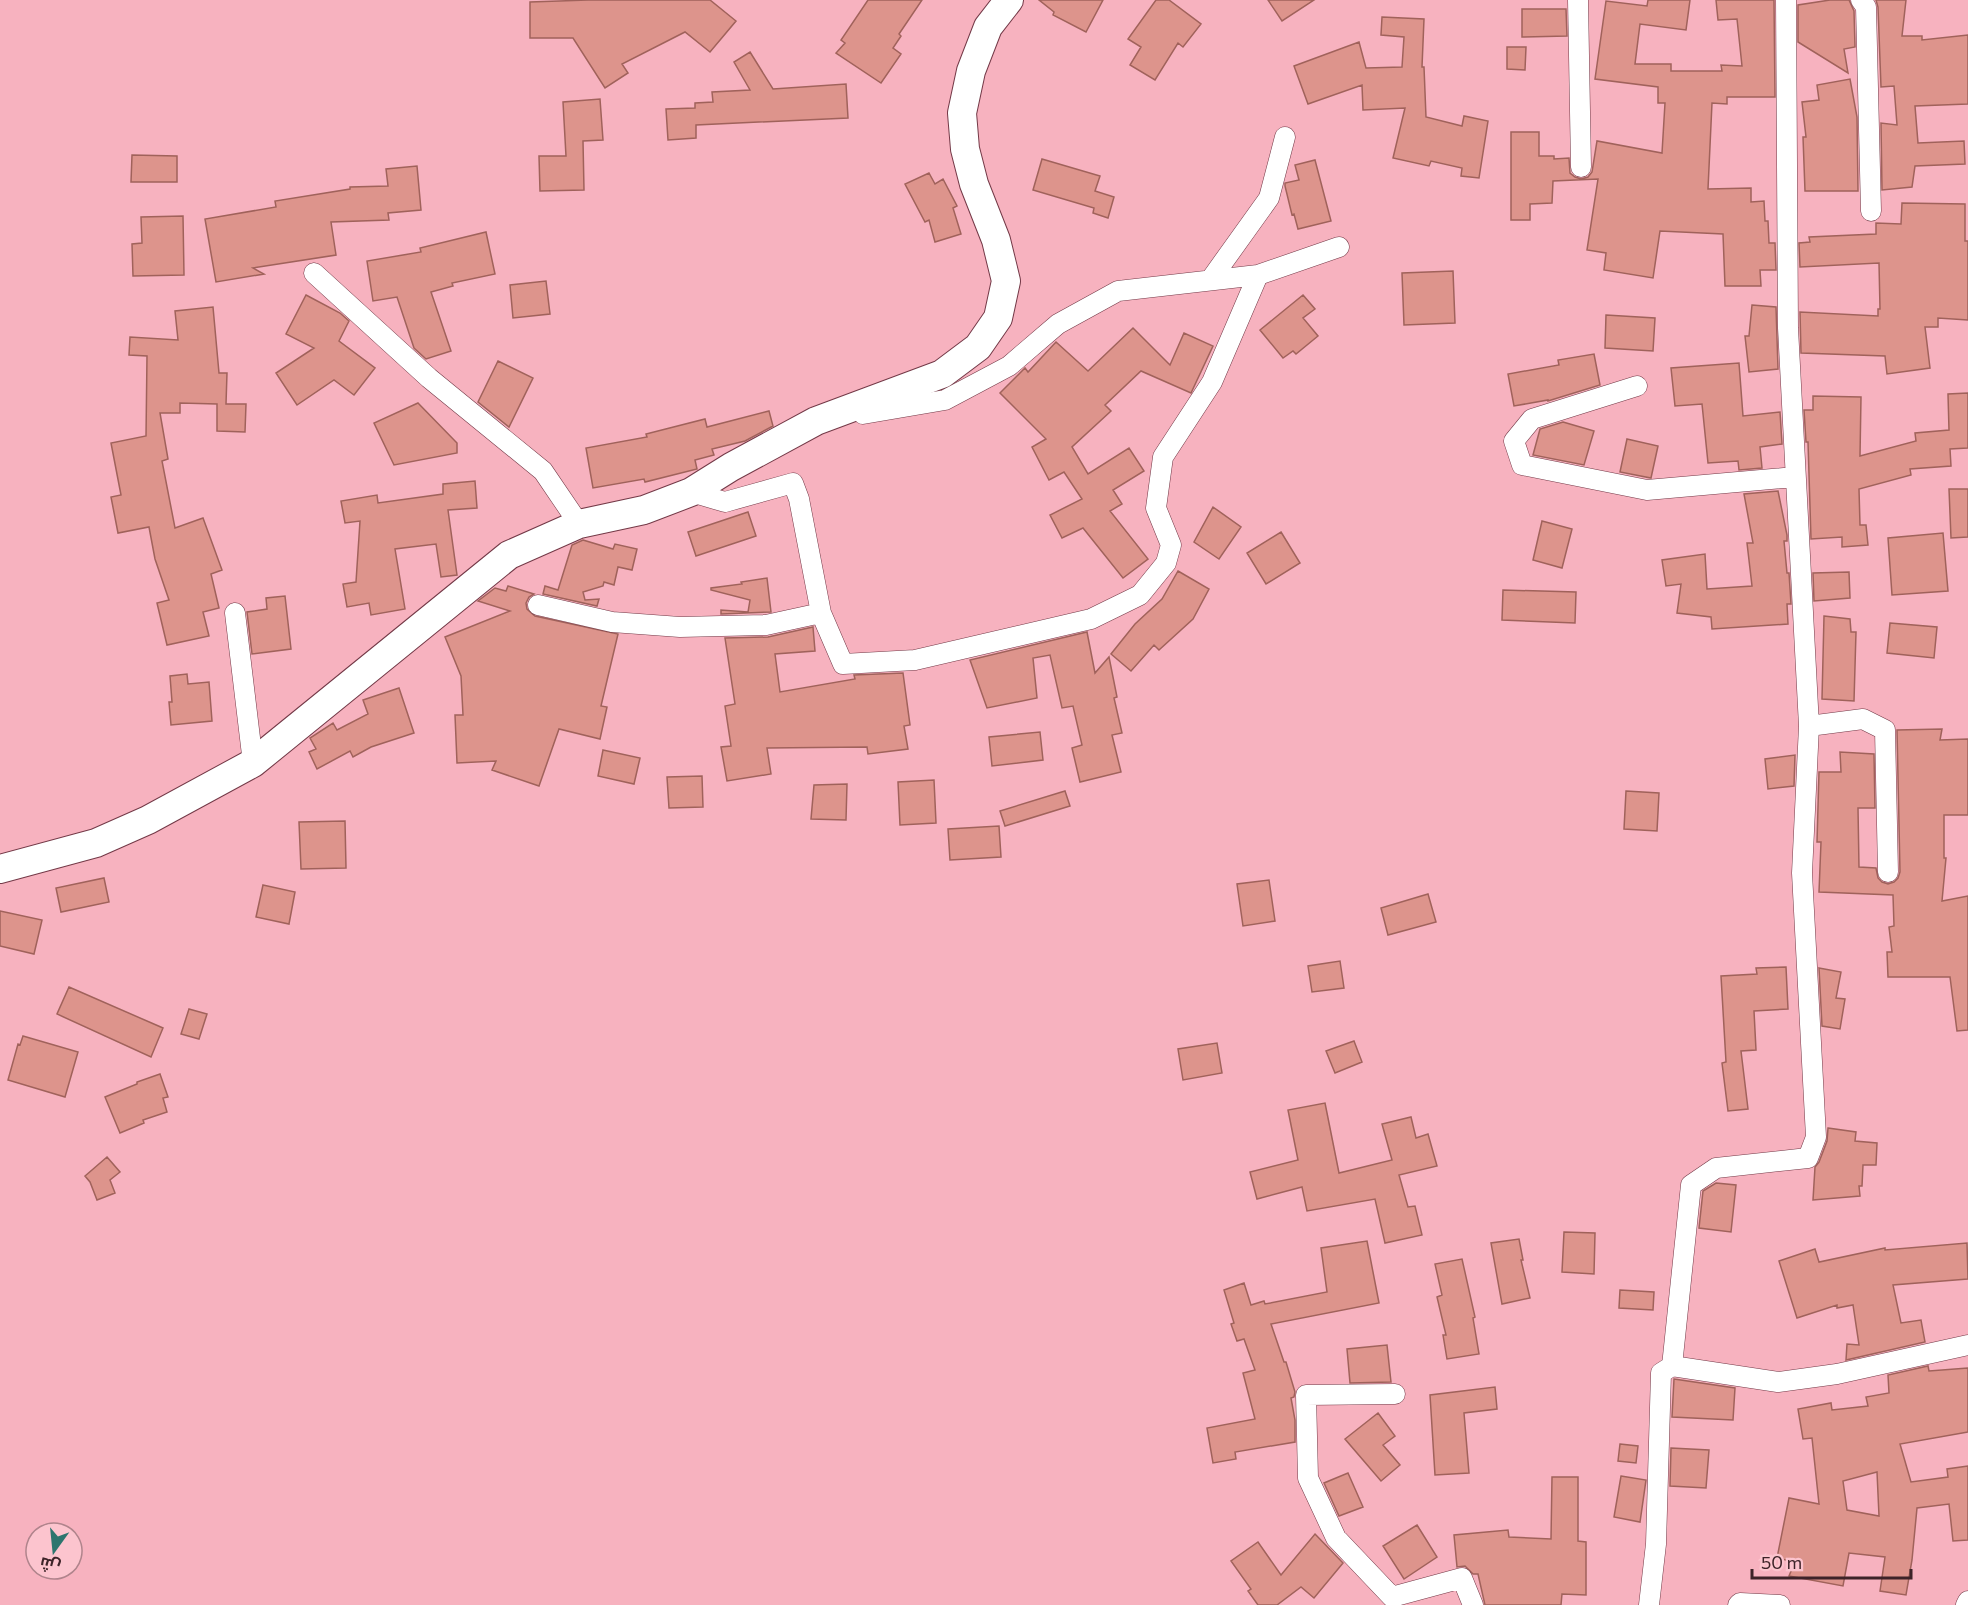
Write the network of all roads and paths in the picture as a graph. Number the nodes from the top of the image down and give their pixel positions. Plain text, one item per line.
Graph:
1 (1009, 0) edge
2 (1578, 0) edge
3 (1786, 0) edge
4 (1861, 0) edge
5 (1285, 137) dead end
6 (1581, 167) dead end
7 (1871, 211) dead end
8 (1340, 247) dead end
9 (314, 273) dead end
10 (1258, 275) junction
11 (1211, 279) junction
12 (1637, 386) dead end
13 (816, 421) junction
14 (1795, 477) junction
15 (691, 492) junction
16 (579, 524) junction
17 (538, 606) dead end
18 (235, 613) dead end
19 (821, 613) junction
20 (1809, 726) junction
21 (253, 763) junction
22 (5, 863) edge
23 (1888, 872) dead end
24 (1968, 1345) edge
25 (1672, 1366) junction
26 (1395, 1394) dead end
27 (1473, 1605) edge
28 (1649, 1605) edge
29 (1738, 1605) edge
30 (1780, 1605) edge

1 - 13 main road
2 - 6 street
3 - 14 street
4 - 7 street
5 - 11 street
8 - 10 street
9 - 16 street
10 - 11 street
10 - 19 street
11 - 13 street
12 - 14 street
13 - 15 main road
14 - 20 street
15 - 16 main road
15 - 19 street
16 - 21 main road
17 - 19 street
18 - 21 street
20 - 23 street
20 - 25 street
21 - 22 main road
24 - 25 street
25 - 28 street
26 - 27 street
29 - 30 street

